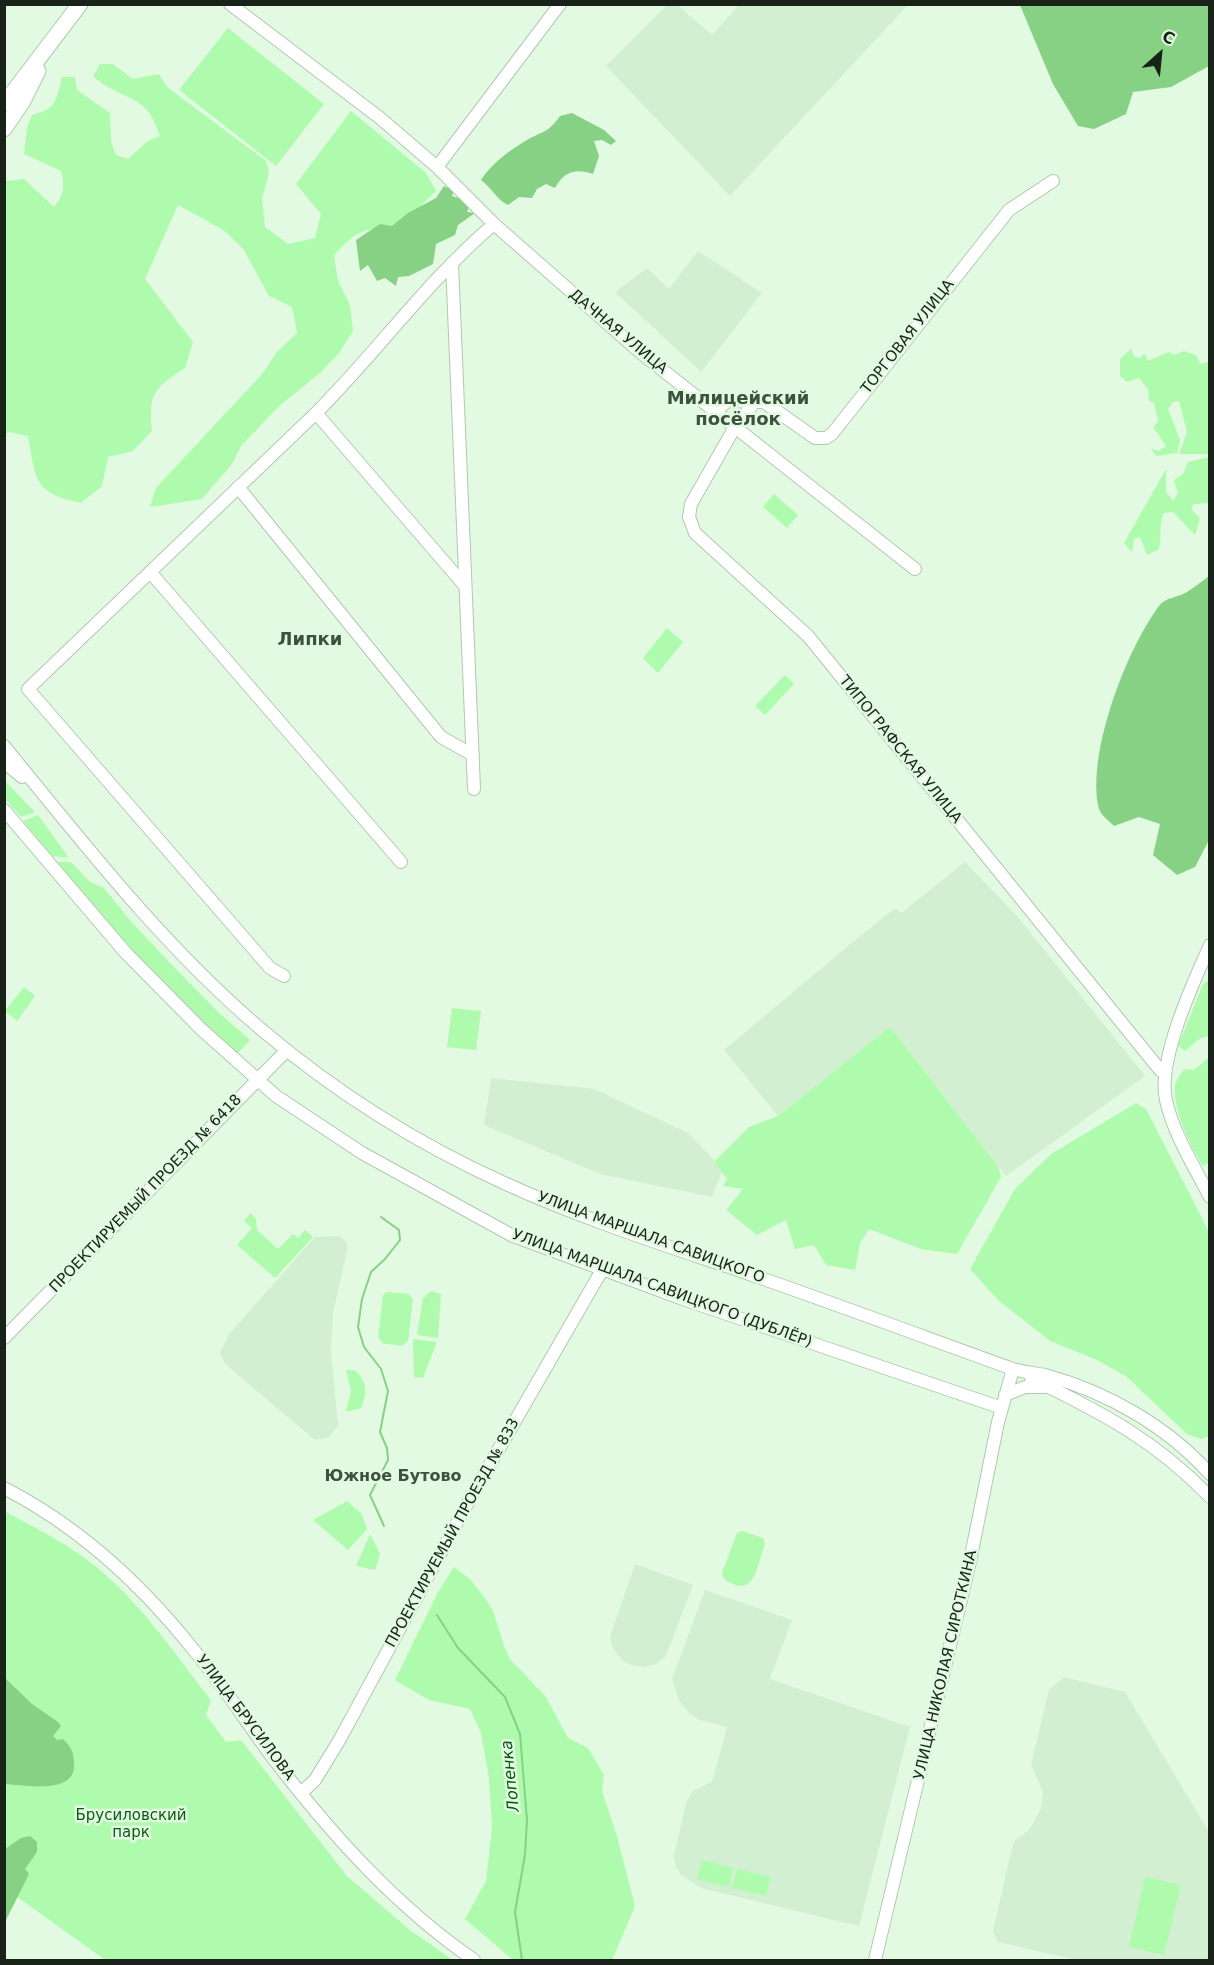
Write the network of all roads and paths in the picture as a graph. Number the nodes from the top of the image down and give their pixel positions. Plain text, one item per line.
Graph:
1 (80, 4) edge
2 (230, 4) edge
3 (560, 4) edge
4 (49, 46) junction
5 (4, 104) edge
6 (4, 129) edge
7 (437, 167) junction
8 (1053, 181) dead end
9 (494, 224) junction
10 (452, 263) junction
11 (753, 404) junction
12 (715, 411) junction
13 (316, 413) junction
14 (735, 427) junction
15 (238, 487) junction
16 (915, 569) dead end
17 (151, 573) junction
18 (465, 586) junction
19 (4, 746) edge
20 (473, 755) junction
21 (4, 762) edge
22 (474, 789) dead end
23 (45, 796) junction
24 (4, 810) edge
25 (400, 862) dead end
26 (1209, 945) edge
27 (284, 976) dead end
28 (287, 1050) junction
29 (1165, 1073) junction
30 (257, 1080) junction
31 (1209, 1197) edge
32 (602, 1270) junction
33 (4, 1338) edge
34 (1015, 1370) junction
35 (1051, 1388) junction
36 (1005, 1395) junction
37 (1002, 1408) junction
38 (1209, 1474) edge
39 (4, 1488) edge
40 (1209, 1497) edge
41 (301, 1793) junction
42 (474, 1960) edge
43 (875, 1960) edge

1 - 4 main road
2 - 7 street, ДАЧНАЯ УЛИЦА
3 - 7 street
4 - 5 main road
4 - 6 main road
7 - 9 street, ДАЧНАЯ УЛИЦА
8 - 11 street, ТОРГОВАЯ УЛИЦА
9 - 10 street
9 - 12 street, ДАЧНАЯ УЛИЦА
10 - 13 street
10 - 18 street
11 - 12 street, ТОРГОВАЯ УЛИЦА
11 - 14 street
12 - 14 street, ДАЧНАЯ УЛИЦА
13 - 15 street
13 - 18 street
14 - 16 street, ДАЧНАЯ УЛИЦА
14 - 29 street, ТИПОГРАФСКАЯ УЛИЦА
15 - 17 street
15 - 20 street
17 - 25 street
17 - 27 street
18 - 20 street
19 - 23 street, УЛИЦА МАРШАЛА САВИЦКОГО
20 - 22 street
21 - 23 street
23 - 28 street, УЛИЦА МАРШАЛА САВИЦКОГО
24 - 30 street, УЛИЦА МАРШАЛА САВИЦКОГО (ДУБЛЁР)
26 - 29 street
28 - 30 street, ПРОЕКТИРУЕМЫЙ ПРОЕЗД № 6418
28 - 34 street, УЛИЦА МАРШАЛА САВИЦКОГО
29 - 31 street
30 - 32 street, УЛИЦА МАРШАЛА САВИЦКОГО (ДУБЛЁР)
30 - 33 street, ПРОЕКТИРУЕМЫЙ ПРОЕЗД № 6418
32 - 37 street, УЛИЦА МАРШАЛА САВИЦКОГО (ДУБЛЁР)
32 - 41 street, ПРОЕКТИРУЕМЫЙ ПРОЕЗД № 833
34 - 35 street
34 - 36 street, УЛИЦА НИКОЛАЯ СИРОТКИНА
34 - 38 street, УЛИЦА МАРШАЛА САВИЦКОГО
35 - 36 street
35 - 40 street
36 - 37 street, УЛИЦА НИКОЛАЯ СИРОТКИНА
37 - 43 street, УЛИЦА НИКОЛАЯ СИРОТКИНА
39 - 41 street, УЛИЦА БРУСИЛОВА
41 - 42 street, УЛИЦА БРУСИЛОВА

